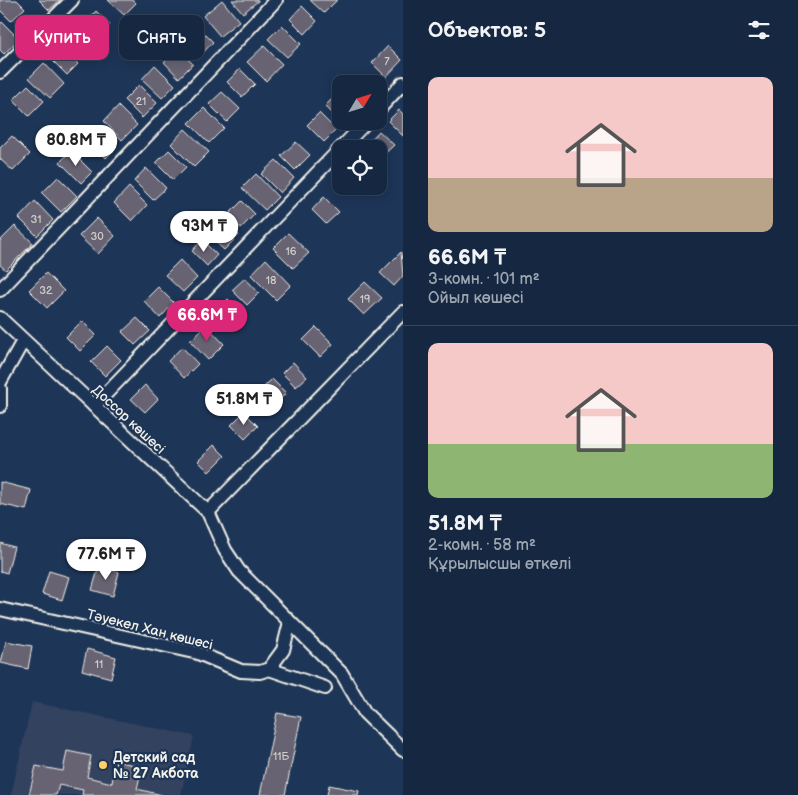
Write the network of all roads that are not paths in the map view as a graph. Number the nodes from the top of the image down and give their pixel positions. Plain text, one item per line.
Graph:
1 (72, 0) edge
2 (276, 0) edge
3 (0, 72) edge
4 (403, 83) edge
5 (388, 99) edge
6 (358, 130) edge
7 (0, 290) edge
8 (403, 312) edge
9 (0, 318) edge
10 (23, 341) junction
11 (0, 382) edge
12 (0, 388) edge
13 (0, 406) edge
14 (94, 406) junction
15 (208, 512) junction
16 (0, 609) edge
17 (290, 622) junction
18 (269, 669) junction
19 (324, 688) dead end
20 (403, 750) edge

1 - 3 street
2 - 7 street
4 - 5 street
6 - 14 street
8 - 15 street
9 - 10 street, Доссор көшесі
10 - 11 street
10 - 14 street, Доссор көшесі
12 - 13 street
14 - 15 street, Доссор көшесі
15 - 17 street, Доссор көшесі
16 - 18 street, Тәуекел Хан көшесі
17 - 18 street
17 - 20 street, Доссор көшесі
18 - 19 street

